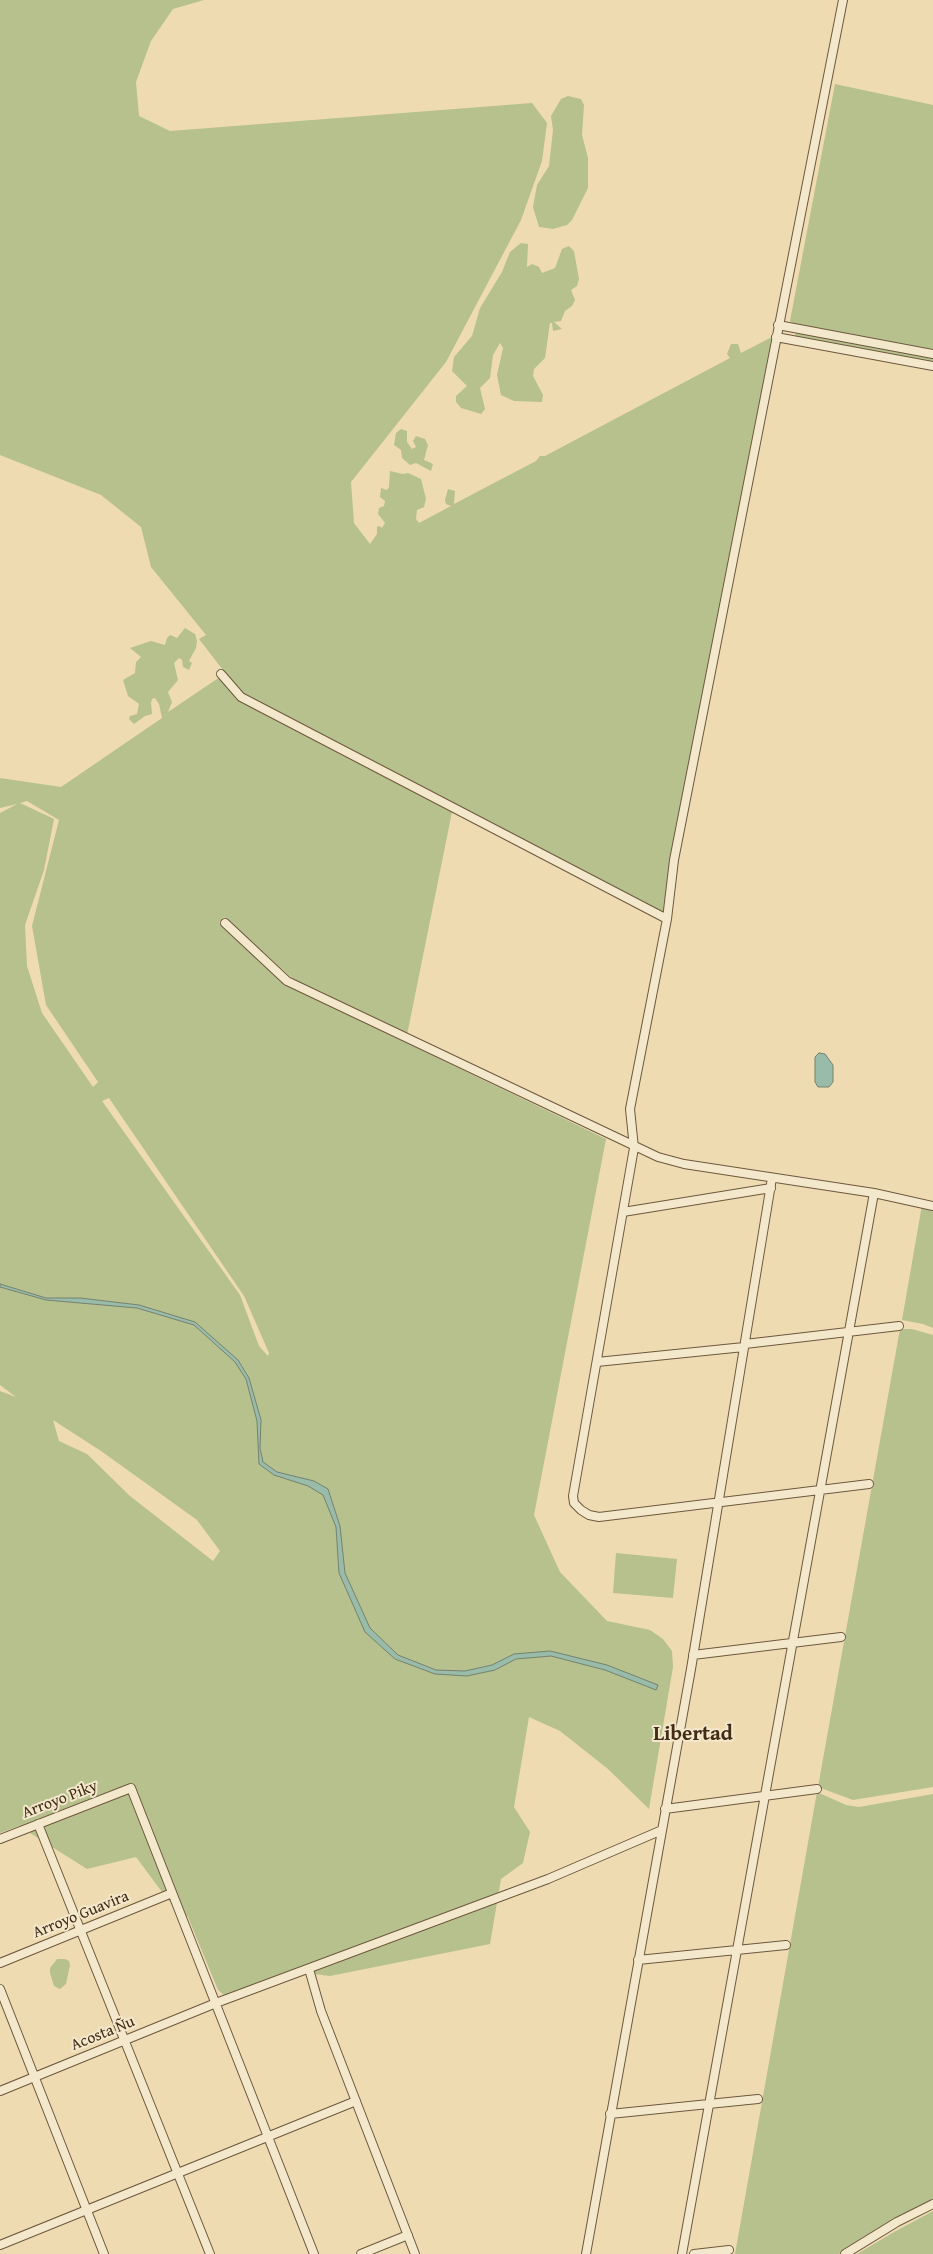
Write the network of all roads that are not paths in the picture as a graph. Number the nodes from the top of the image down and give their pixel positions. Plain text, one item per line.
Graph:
1 (843, 0) edge
2 (778, 325) junction
3 (776, 337) junction
4 (933, 354) edge
5 (933, 366) edge
6 (221, 674) dead end
7 (667, 918) junction
8 (225, 923) dead end
9 (634, 1148) junction
10 (772, 1178) junction
11 (771, 1188) junction
12 (874, 1193) junction
13 (933, 1206) edge
14 (623, 1212) junction
15 (899, 1326) dead end
16 (849, 1332) junction
17 (745, 1346) junction
18 (597, 1362) junction
19 (869, 1484) dead end
20 (820, 1490) junction
21 (718, 1502) junction
22 (841, 1637) dead end
23 (793, 1643) junction
24 (693, 1655) junction
25 (817, 1789) dead end
26 (764, 1796) junction
27 (665, 1809) junction
28 (38, 1824) junction
29 (662, 1830) junction
30 (0, 1839) edge
31 (172, 1893) junction
32 (80, 1930) junction
33 (786, 1945) dead end
34 (737, 1950) junction
35 (638, 1960) junction
36 (0, 1963) edge
37 (309, 1969) junction
38 (0, 1989) edge
39 (216, 2003) junction
40 (124, 2040) junction
41 (34, 2077) junction
42 (0, 2091) edge
43 (758, 2099) dead end
44 (356, 2101) junction
45 (709, 2104) junction
46 (610, 2114) junction
47 (268, 2136) junction
48 (179, 2173) junction
49 (933, 2204) edge
50 (87, 2210) junction
51 (408, 2234) junction
52 (0, 2246) edge
53 (729, 2250) dead end
54 (104, 2254) edge
55 (210, 2254) edge
56 (314, 2254) edge
57 (361, 2254) edge
58 (415, 2254) edge
59 (586, 2254) edge
60 (682, 2254) edge
61 (694, 2254) edge
62 (845, 2254) edge

1 - 2 street
2 - 3 street
2 - 4 street
3 - 5 street
3 - 7 street
6 - 7 street
7 - 9 street
8 - 9 street
9 - 10 street
9 - 14 street
10 - 11 street
10 - 12 street
11 - 14 street
11 - 17 street
12 - 13 street
12 - 16 street
14 - 18 street
15 - 16 street
16 - 17 street
16 - 20 street
17 - 18 street
17 - 21 street
18 - 21 street
19 - 20 street
20 - 21 street
20 - 23 street
21 - 24 street
22 - 23 street
23 - 24 street
23 - 26 street
24 - 27 street
25 - 26 street
26 - 27 street
26 - 34 street
27 - 29 street
28 - 30 street, Arroyo Piky
28 - 31 street, Arroyo Piky
28 - 32 street
29 - 35 street
29 - 37 street, Acosta Ñu
31 - 32 street, Arroyo Guavira
31 - 39 street
32 - 36 street, Arroyo Guavira
32 - 40 street
33 - 34 street
34 - 35 street
34 - 45 street
35 - 46 street
37 - 39 street, Acosta Ñu
37 - 44 street
38 - 41 street
39 - 40 street, Acosta Ñu
39 - 47 street
40 - 41 street, Acosta Ñu
40 - 48 street
41 - 42 street, Acosta Ñu
41 - 50 street
43 - 45 street
44 - 47 street
44 - 51 street
45 - 46 street
45 - 60 street
46 - 59 street
47 - 48 street
47 - 56 street
48 - 50 street
48 - 55 street
49 - 62 street
50 - 52 street
50 - 54 street
51 - 57 street
51 - 58 street
53 - 61 street

